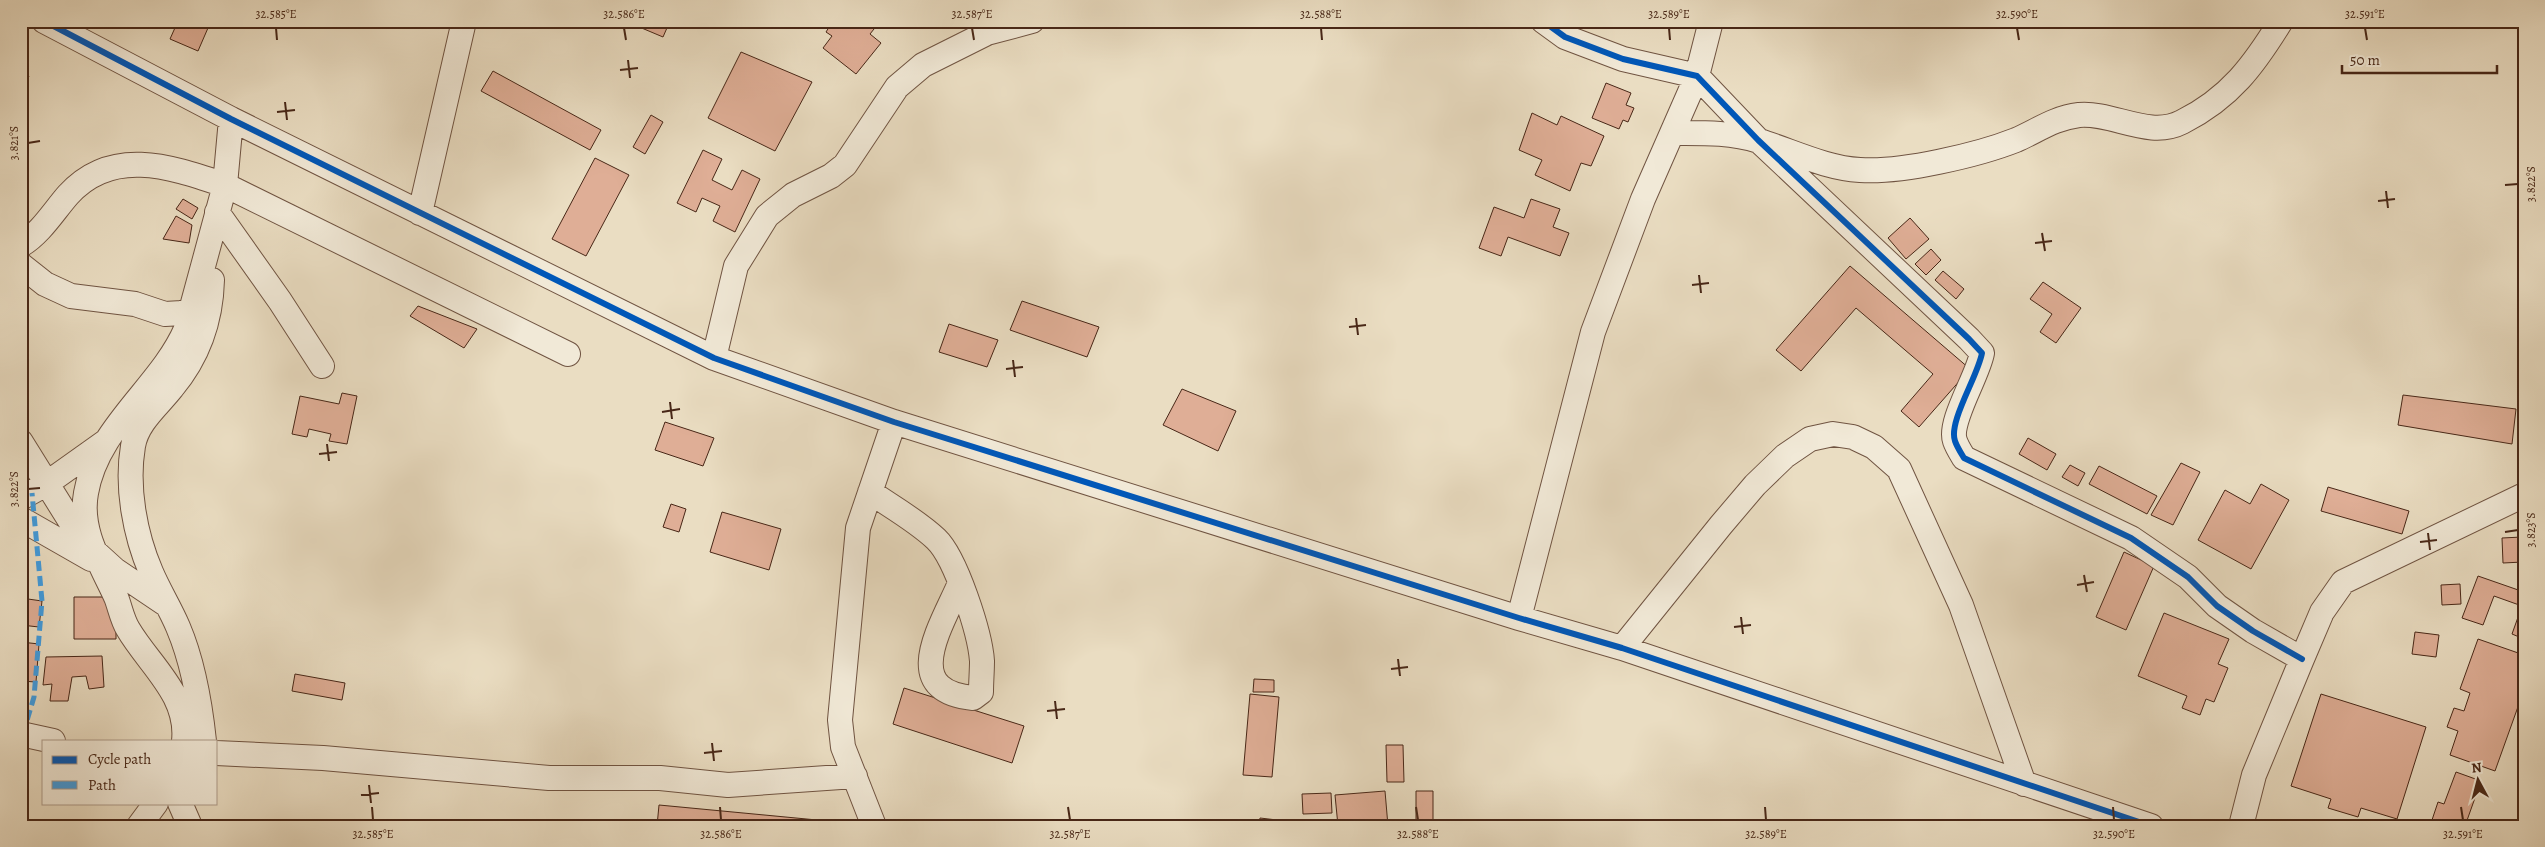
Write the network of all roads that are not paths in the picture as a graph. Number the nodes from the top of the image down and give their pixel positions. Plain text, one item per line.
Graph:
1 (44, 21) edge
2 (464, 21) edge
3 (1032, 21) edge
4 (1543, 21) edge
5 (1711, 21) edge
6 (2281, 21) edge
7 (1697, 76) junction
8 (231, 119) junction
9 (1673, 134) junction
10 (1758, 140) junction
11 (225, 185) junction
12 (420, 213) junction
13 (214, 221) junction
14 (21, 245) edge
15 (21, 265) edge
16 (193, 308) junction
17 (568, 354) dead end
18 (714, 358) junction
19 (322, 366) dead end
20 (894, 422) junction
21 (110, 438) junction
22 (21, 442) edge
23 (46, 484) junction
24 (870, 492) junction
25 (2524, 495) edge
26 (21, 498) edge
27 (21, 519) edge
28 (97, 559) junction
29 (960, 583) dead end
30 (167, 605) junction
31 (1519, 618) junction
32 (1622, 648) junction
33 (2302, 659) junction
34 (21, 734) edge
35 (48, 740) edge
36 (184, 740) edge
37 (204, 740) edge
38 (218, 753) edge
39 (855, 776) junction
40 (2024, 784) junction
41 (155, 804) edge
42 (180, 804) edge
43 (139, 826) edge
44 (190, 826) edge
45 (874, 826) edge
46 (2151, 826) edge
47 (2242, 826) edge

1 - 8 street
2 - 12 street
3 - 18 street
4 - 7 street
5 - 7 street
6 - 10 street
7 - 9 street
7 - 10 street
8 - 11 street
8 - 12 street
9 - 10 street
9 - 31 street
10 - 33 street
11 - 13 street
11 - 14 street
11 - 17 street
12 - 18 street
13 - 16 street
13 - 19 street
13 - 30 street
15 - 16 street
16 - 21 street
18 - 20 street
20 - 24 street
20 - 31 street
21 - 23 street
21 - 28 street
22 - 23 street
23 - 26 street
23 - 28 street
24 - 29 street
24 - 39 street
25 - 33 street
27 - 28 street
28 - 30 street
28 - 36 street
30 - 37 street
31 - 32 street
32 - 40 street
32 - 40 street
33 - 47 street
34 - 35 street
38 - 39 street
39 - 45 street
40 - 46 street
41 - 43 street
42 - 44 street

